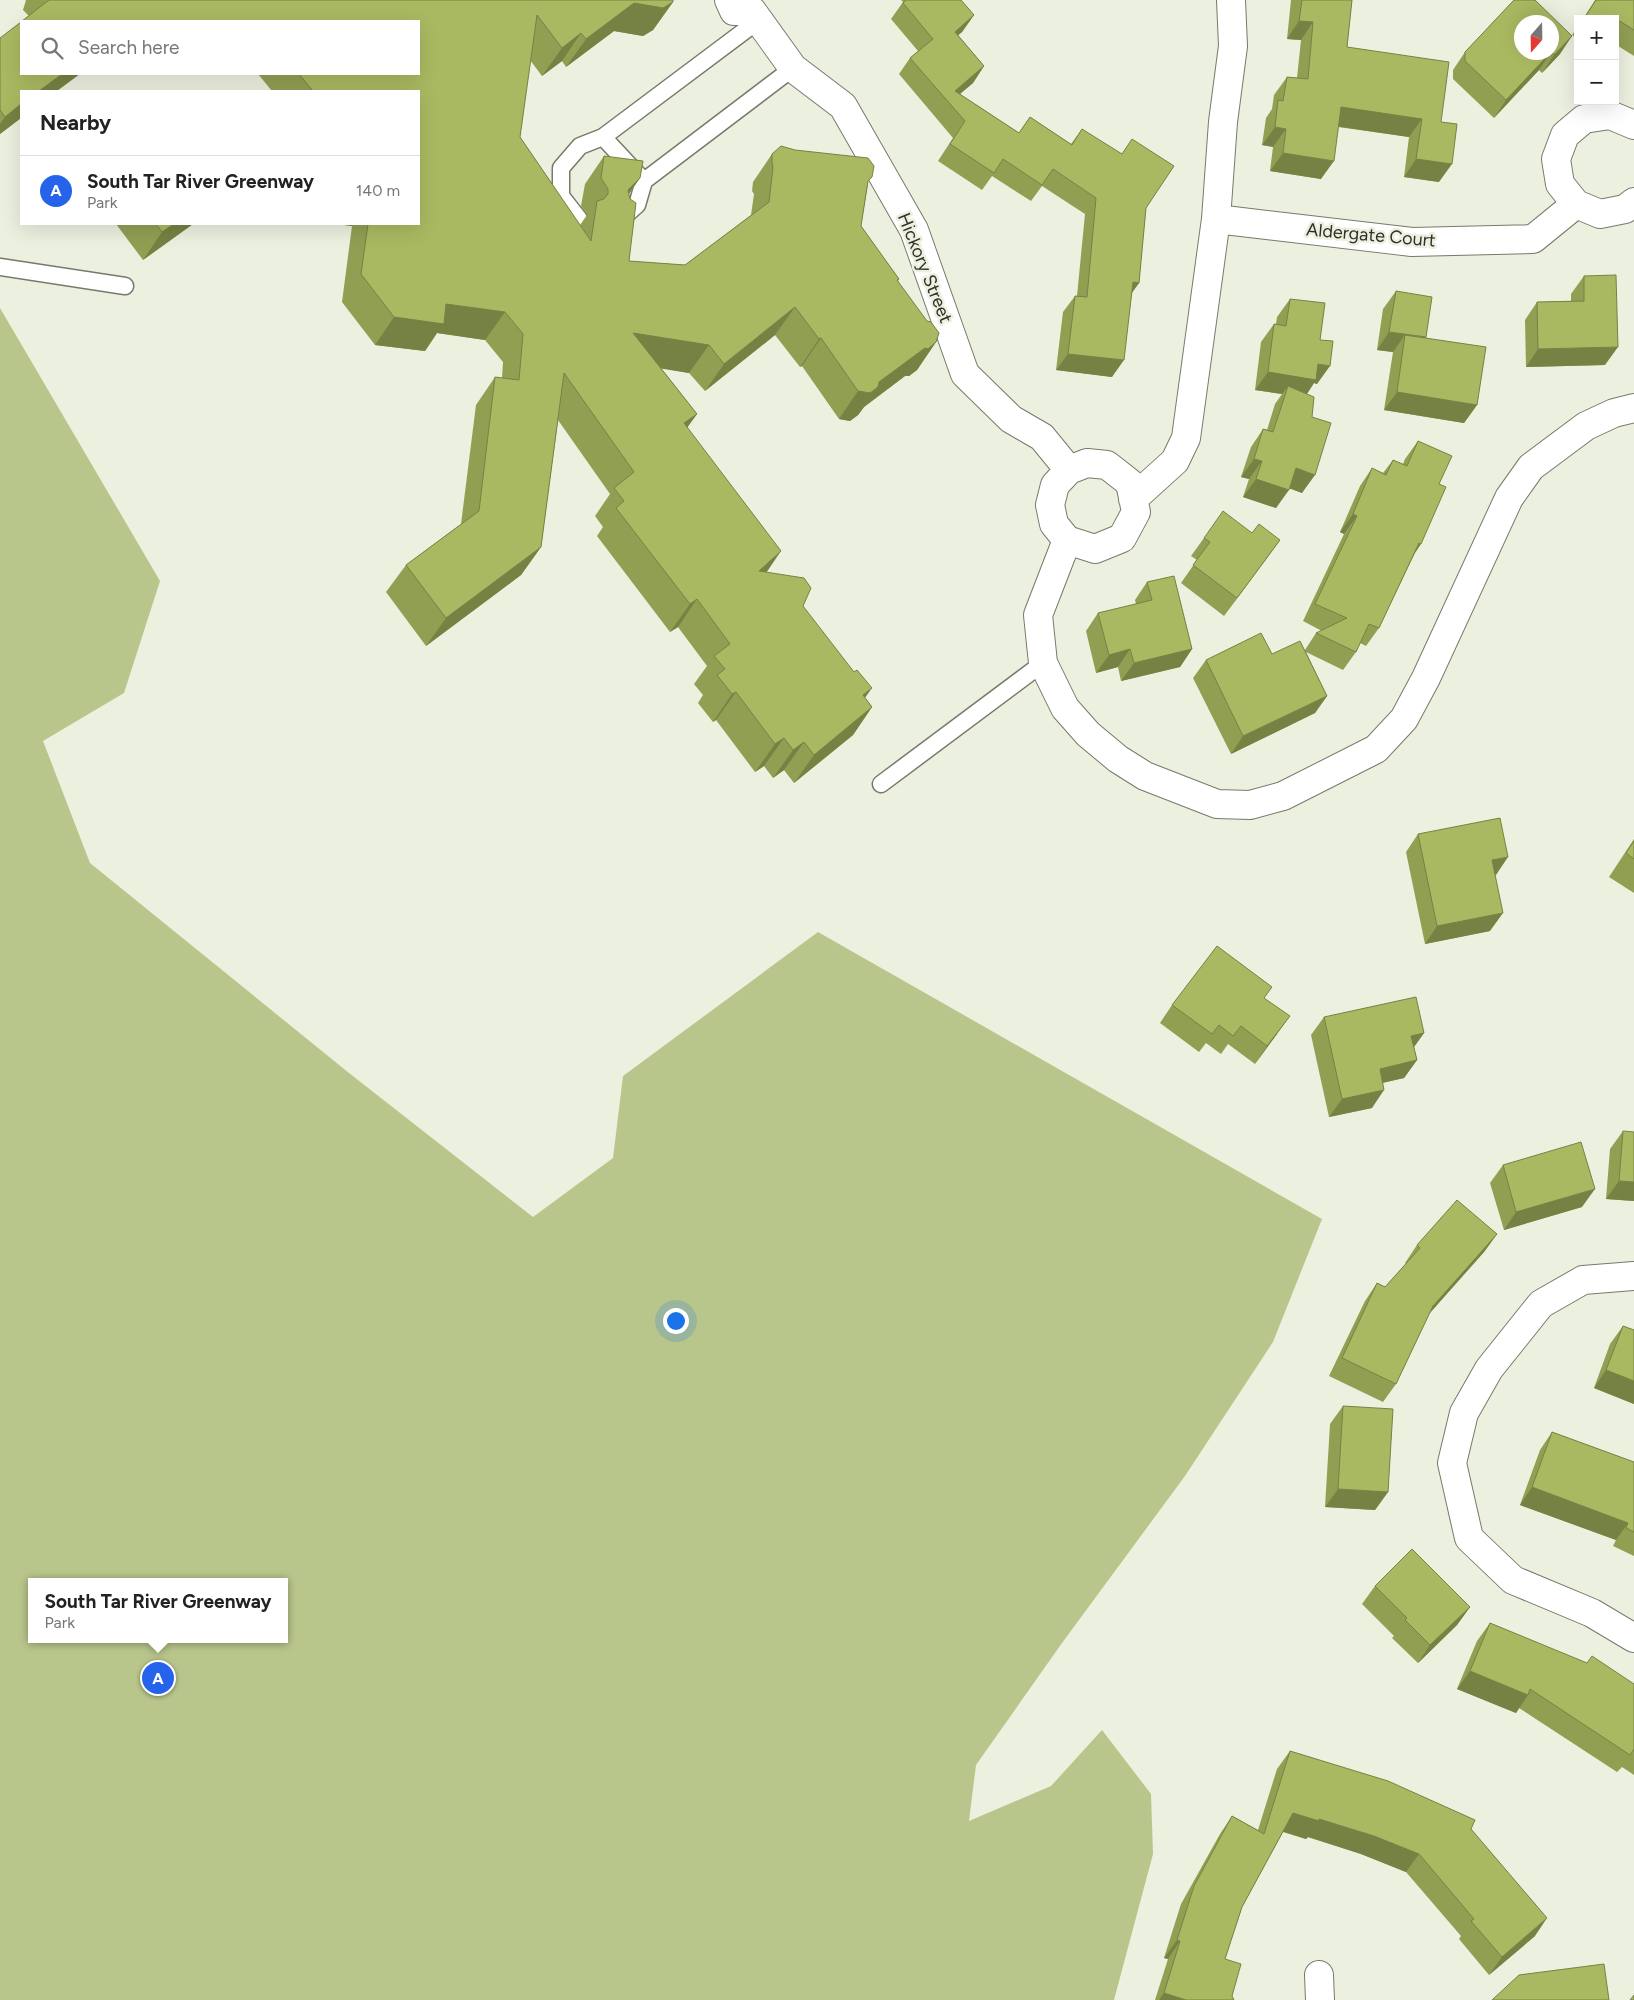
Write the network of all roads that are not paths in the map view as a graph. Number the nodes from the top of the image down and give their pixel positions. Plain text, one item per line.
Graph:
1 (1231, 0) edge
2 (751, 8) edge
3 (793, 68) junction
4 (1634, 125) edge
5 (603, 137) junction
6 (644, 182) junction
7 (1634, 202) edge
8 (1576, 204) junction
9 (580, 219) dead end
10 (1216, 219) junction
11 (618, 221) edge
12 (0, 267) edge
13 (125, 286) dead end
14 (1634, 408) edge
15 (1068, 470) junction
16 (1133, 499) junction
17 (1067, 540) junction
18 (1043, 663) junction
19 (882, 784) dead end
20 (1634, 1276) edge
21 (1634, 1638) edge

1 - 10 street
2 - 3 street, Hickory Street
2 - 5 lane
3 - 6 lane
3 - 15 street, Hickory Street
4 - 8 street
5 - 6 lane
5 - 9 lane
6 - 11 lane
7 - 8 street
8 - 10 street, Aldergate Court
10 - 16 street
12 - 13 lane
14 - 18 street
15 - 16 street
15 - 17 street
16 - 17 street
17 - 18 street
18 - 19 lane
20 - 21 street

